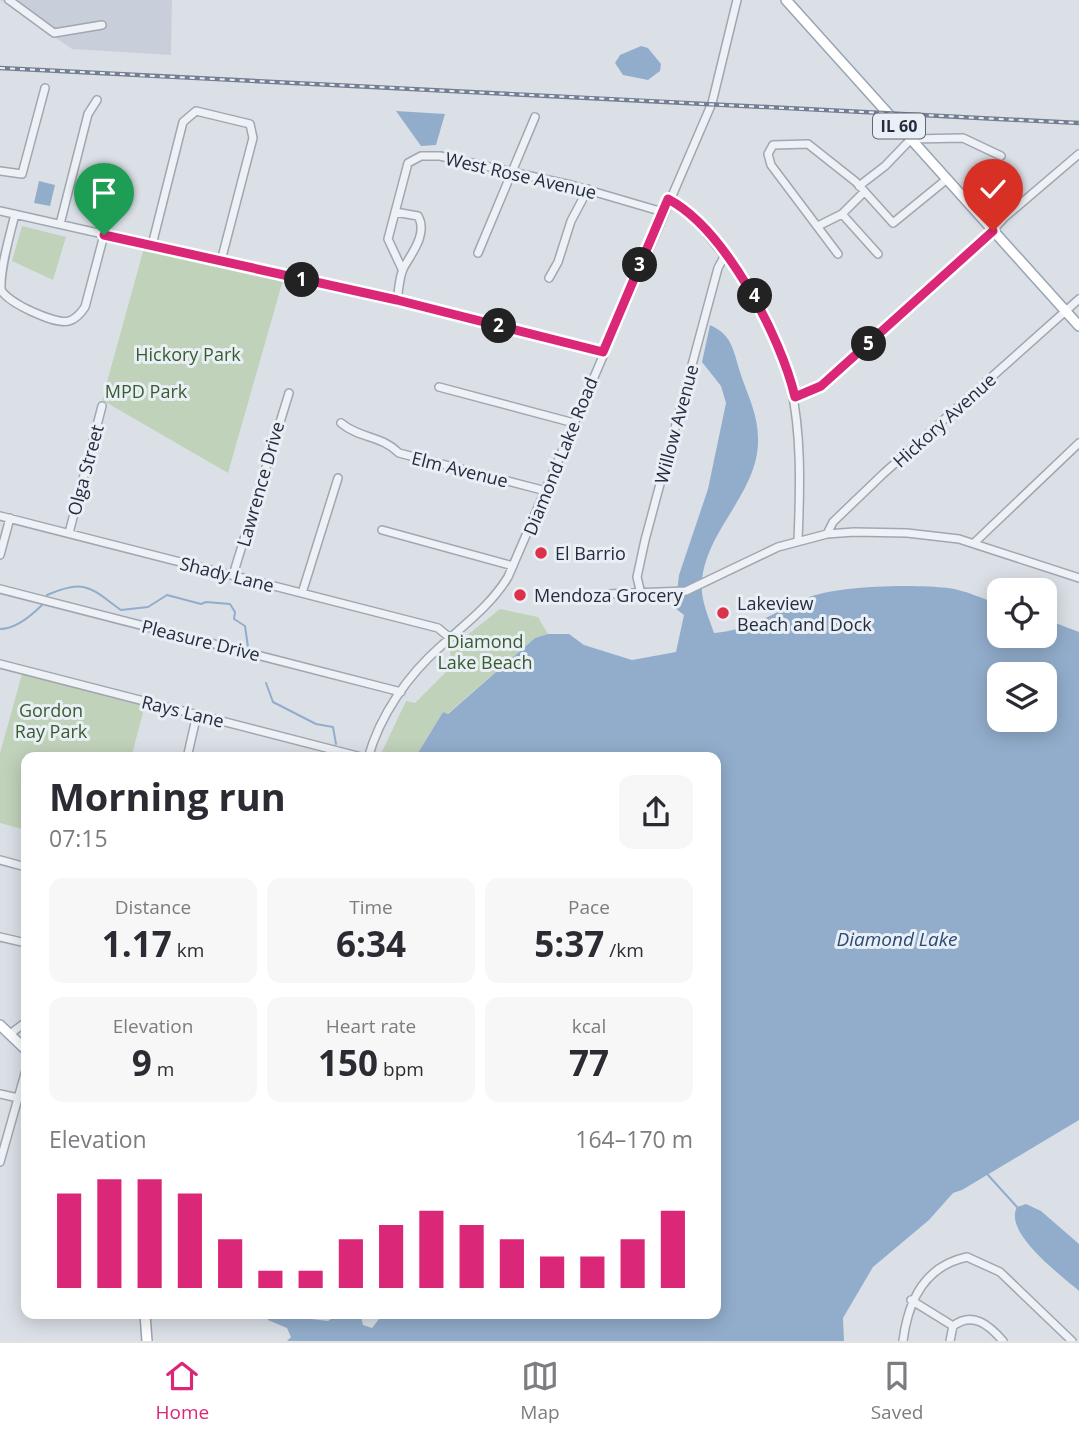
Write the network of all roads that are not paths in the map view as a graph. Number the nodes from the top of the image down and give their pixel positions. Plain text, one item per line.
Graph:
1 (9, 0) edge
2 (737, 0) edge
3 (786, 0) edge
4 (102, 25) dead end
5 (45, 88) dead end
6 (97, 100) dead end
7 (535, 117) dead end
8 (911, 139) junction
9 (1079, 154) edge
10 (1001, 156) dead end
11 (0, 171) edge
12 (514, 172) junction
13 (947, 180) junction
14 (588, 189) junction
15 (862, 189) junction
16 (668, 199) junction
17 (0, 211) edge
18 (395, 212) junction
19 (663, 212) junction
20 (15, 214) junction
21 (842, 214) junction
22 (60, 224) junction
23 (818, 226) junction
24 (993, 231) junction
25 (104, 235) junction
26 (152, 245) junction
27 (478, 254) dead end
28 (838, 254) dead end
29 (878, 254) dead end
30 (725, 255) junction
31 (221, 261) junction
32 (402, 269) junction
33 (549, 278) dead end
34 (1079, 299) edge
35 (397, 300) junction
36 (1066, 311) junction
37 (1079, 326) edge
38 (603, 352) junction
39 (439, 387) dead end
40 (289, 393) dead end
41 (795, 397) junction
42 (102, 406) dead end
43 (341, 423) dead end
44 (574, 423) junction
45 (1079, 443) edge
46 (338, 478) dead end
47 (546, 491) junction
48 (0, 516) edge
49 (10, 518) junction
50 (382, 530) dead end
51 (69, 533) junction
52 (827, 534) junction
53 (798, 540) junction
54 (974, 542) junction
55 (0, 555) edge
56 (513, 566) junction
57 (233, 575) junction
58 (1079, 578) edge
59 (0, 589) edge
60 (302, 593) junction
61 (607, 594) dead end
62 (641, 594) junction
63 (450, 638) junction
64 (0, 664) edge
65 (401, 692) junction
66 (197, 714) junction
67 (188, 752) edge
68 (344, 752) edge
69 (370, 752) edge
70 (0, 860) edge
71 (21, 866) edge
72 (0, 937) edge
73 (21, 942) edge
74 (0, 1025) edge
75 (21, 1026) edge
76 (10, 1034) junction
77 (21, 1045) edge
78 (21, 1088) edge
79 (0, 1094) edge
80 (18, 1098) junction
81 (0, 1162) edge
82 (911, 1300) junction
83 (145, 1319) edge
84 (953, 1326) junction
85 (147, 1341) edge
86 (902, 1341) edge
87 (950, 1341) edge
88 (1003, 1341) edge
89 (1072, 1341) edge

1 - 4 street
2 - 16 street, Diamond Lake Road
3 - 8 main road, IL 60
5 - 11 street
6 - 22 street
7 - 12 street
8 - 10 street
8 - 13 main road, IL 60
8 - 15 street
9 - 24 street
12 - 14 street, West Rose Avenue
12 - 18 street, West Rose Avenue
12 - 27 street
13 - 15 street
13 - 24 main road, IL 60
14 - 19 street, West Rose Avenue
14 - 33 street
15 - 21 street
15 - 23 street
16 - 19 street, Diamond Lake Road
16 - 30 street
17 - 20 street
18 - 32 street, West Rose Avenue
18 - 32 street
19 - 38 street, Diamond Lake Road
20 - 22 street
20 - 25 street
21 - 23 street
21 - 29 street
22 - 25 street
23 - 28 street
24 - 36 main road, IL 60
24 - 41 street
25 - 26 street
26 - 31 street
26 - 31 street
30 - 41 street
30 - 62 street, Willow Avenue
31 - 35 street
32 - 35 street
34 - 36 street, Hickory Avenue
35 - 38 street
36 - 37 main road, IL 60
36 - 52 street, Hickory Avenue
38 - 44 street, Diamond Lake Road
39 - 44 street
40 - 57 street, Lawrence Drive
41 - 53 street
42 - 51 street, Olga Street
43 - 47 street, Elm Avenue
44 - 47 street, Diamond Lake Road
45 - 54 street
46 - 60 street
47 - 56 street, Diamond Lake Road
48 - 49 street, Shady Lane
49 - 51 street, Shady Lane
49 - 55 street
50 - 56 street
51 - 57 street, Shady Lane
52 - 53 street
52 - 54 street
53 - 62 street
54 - 58 street
56 - 63 street, Diamond Lake Road
57 - 60 street, Shady Lane
59 - 65 street, Pleasure Drive
60 - 63 street, Shady Lane
61 - 62 street
63 - 65 street, Diamond Lake Road
64 - 66 street, Rays Lane
65 - 69 street, Diamond Lake Road
66 - 67 street
66 - 68 street, Rays Lane
70 - 71 street
72 - 73 street
74 - 76 main road
75 - 76 street
76 - 77 main road
78 - 80 street
79 - 80 street
80 - 81 street
82 - 84 street
82 - 86 street
82 - 89 street
83 - 85 main road
84 - 87 street
84 - 88 street

